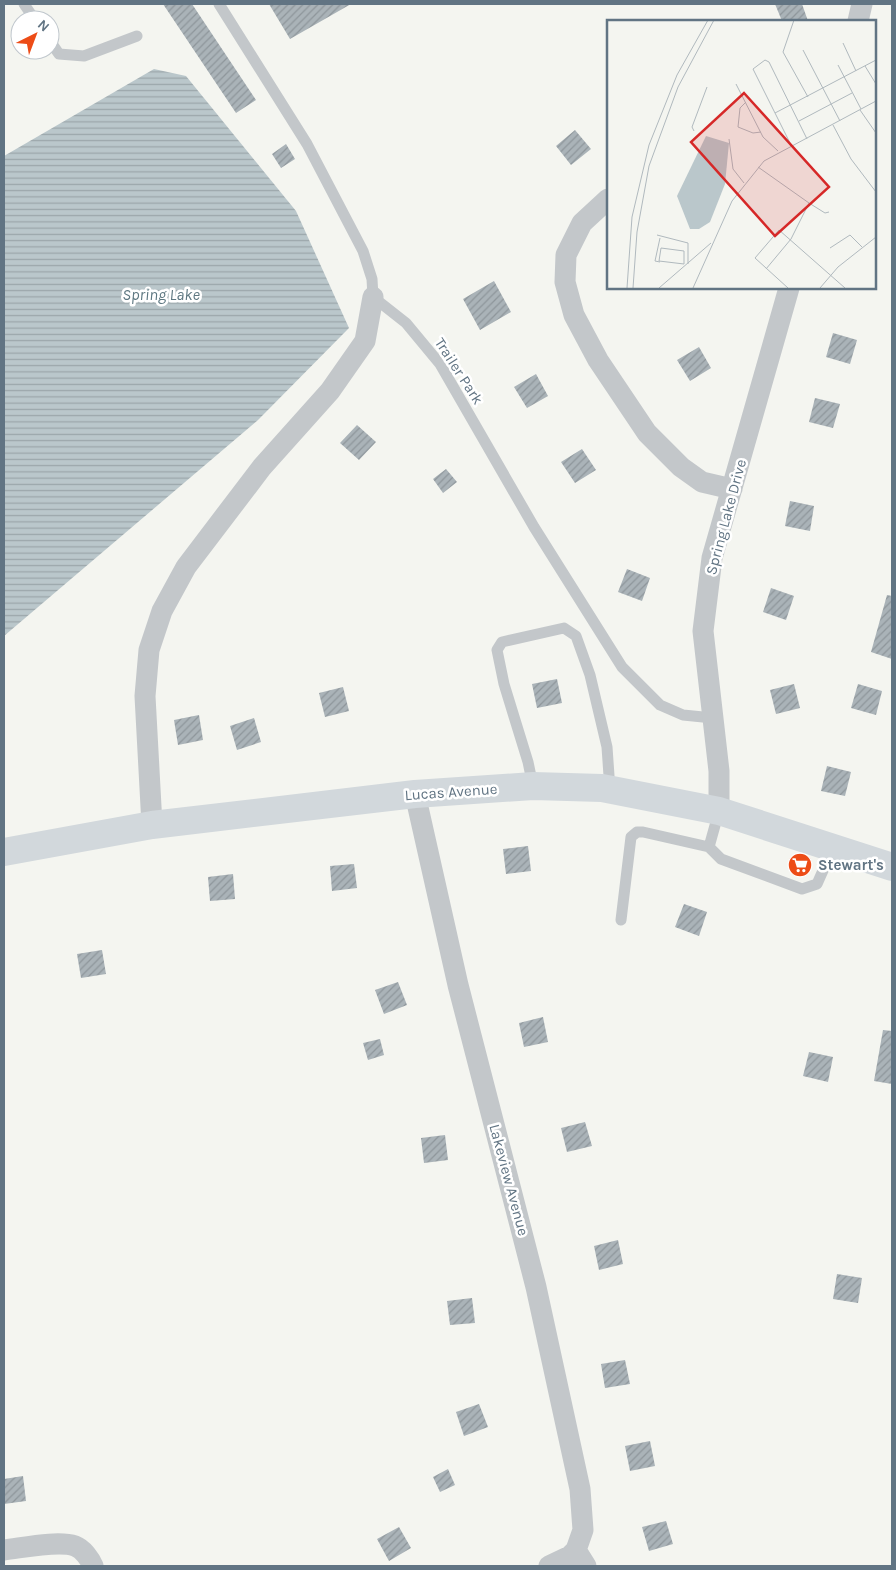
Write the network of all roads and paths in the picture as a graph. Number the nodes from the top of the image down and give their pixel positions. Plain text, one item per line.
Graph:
1 (219, 4) edge
2 (862, 4) edge
3 (858, 20) edge
4 (137, 36) dead end
5 (60, 54) edge
6 (607, 200) edge
7 (789, 289) edge
8 (373, 297) junction
9 (732, 489) junction
10 (712, 718) junction
11 (533, 786) junction
12 (610, 790) junction
13 (415, 794) junction
14 (719, 811) junction
15 (152, 825) junction
16 (709, 847) junction
17 (833, 848) junction
18 (4, 852) edge
19 (892, 867) edge
20 (621, 920) dead end
21 (4, 1550) edge
22 (581, 1558) edge
23 (93, 1566) edge
24 (549, 1566) edge

1 - 8 lane
2 - 3 street
4 - 5 lane
6 - 9 street
7 - 9 street, Spring Lake Drive
8 - 10 lane, Trailer Park
8 - 15 street
9 - 10 street, Spring Lake Drive
10 - 14 street, Spring Lake Drive
11 - 12 street, Lucas Avenue
11 - 12 lane
11 - 13 street, Lucas Avenue
12 - 14 street, Lucas Avenue
13 - 15 street, Lucas Avenue
13 - 22 street, Lakeview Avenue
14 - 16 lane
14 - 17 street, Lucas Avenue
15 - 18 street, Lucas Avenue
16 - 17 lane
16 - 20 lane
17 - 19 street, Lucas Avenue
21 - 23 street
22 - 24 street

